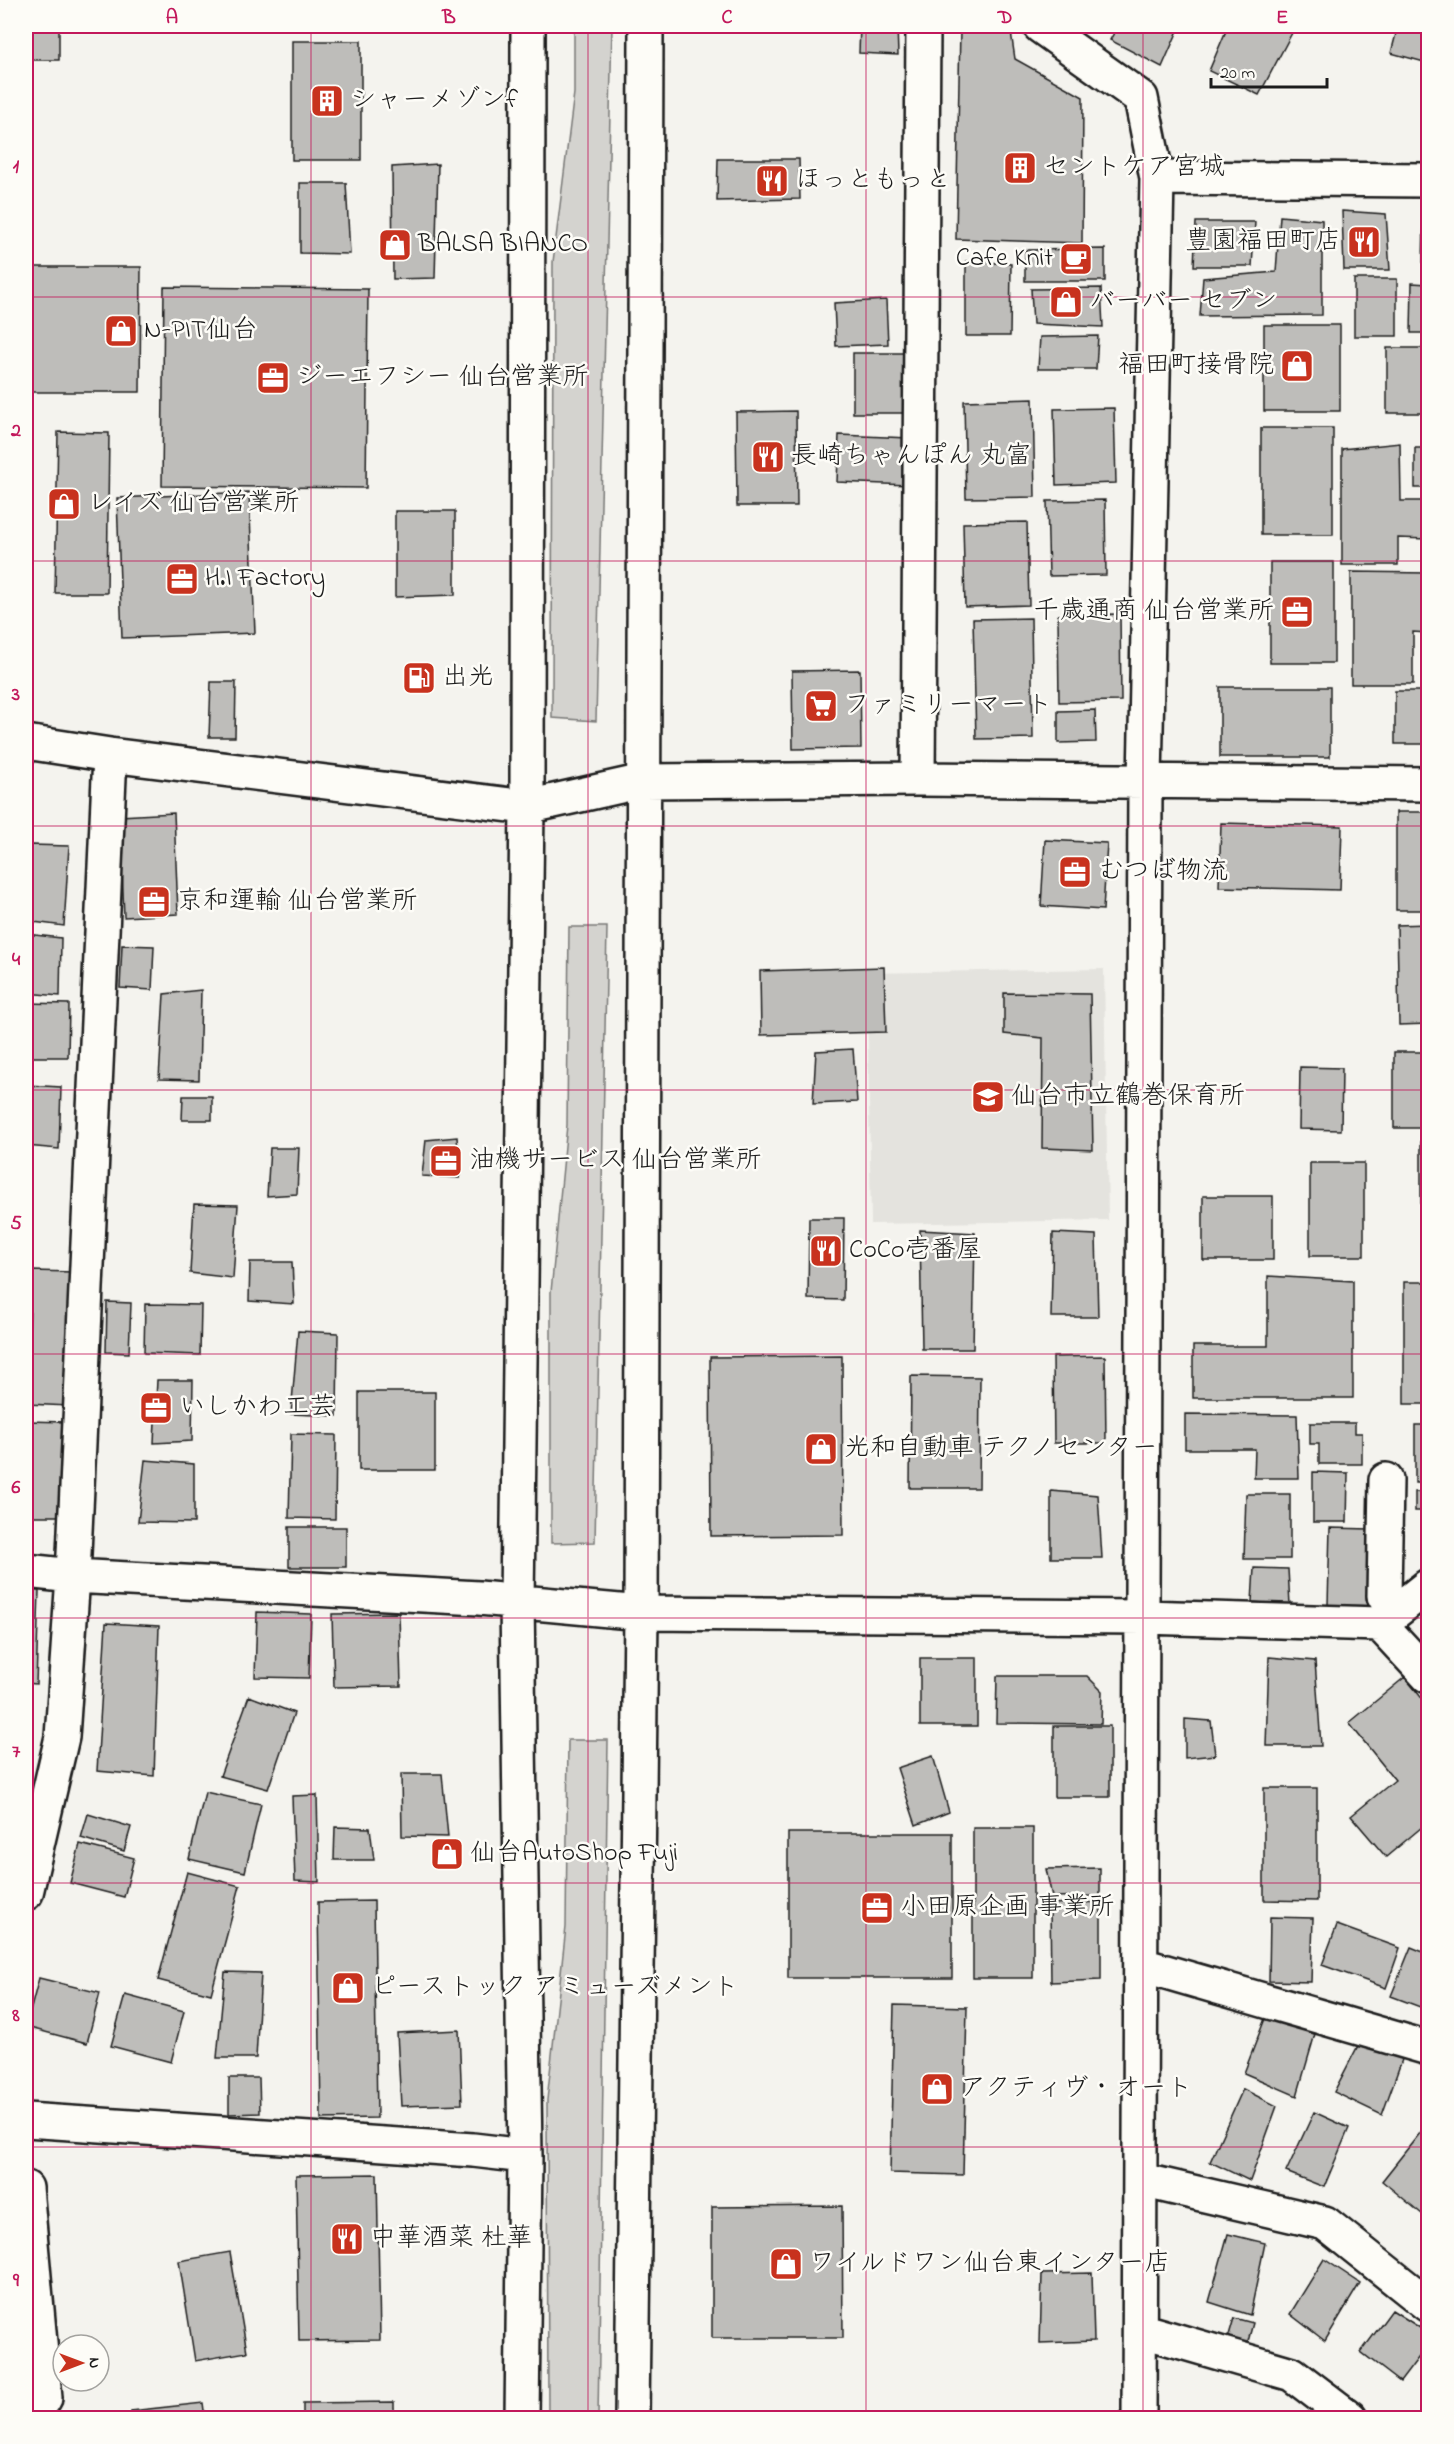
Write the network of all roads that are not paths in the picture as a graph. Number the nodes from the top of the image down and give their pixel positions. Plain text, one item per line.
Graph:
1 (528, 26) edge
2 (646, 26) edge
3 (923, 26) edge
4 (1040, 26) edge
5 (1157, 178) junction
6 (1428, 180) edge
7 (26, 742) edge
8 (110, 754) junction
9 (918, 779) junction
10 (643, 781) junction
11 (1145, 782) junction
12 (1428, 784) edge
13 (527, 807) junction
14 (1386, 1480) dead end
15 (26, 1571) edge
16 (73, 1576) junction
17 (1428, 1586) edge
18 (516, 1602) junction
19 (642, 1613) junction
20 (1143, 1617) junction
21 (1388, 1618) junction
22 (1428, 1676) edge
23 (26, 1893) edge
24 (1142, 1965) junction
25 (1428, 2048) edge
26 (26, 2120) edge
27 (525, 2156) junction
28 (1141, 2180) junction
29 (26, 2188) edge
30 (1428, 2305) edge
31 (1140, 2330) junction
32 (32, 2418) edge
33 (522, 2418) edge
34 (632, 2418) edge
35 (1139, 2418) edge
36 (1350, 2418) edge

1 - 13 street
2 - 10 street
3 - 9 street
4 - 5 street
5 - 6 street
5 - 11 street
7 - 8 street
8 - 13 street
8 - 16 street
9 - 10 street
9 - 11 street
10 - 13 street
10 - 19 street
11 - 12 street
11 - 20 street
13 - 18 street
14 - 21 street
15 - 16 street
16 - 18 street
16 - 23 street
17 - 21 street
18 - 19 street
18 - 27 street
19 - 20 street
19 - 34 street
20 - 21 street
20 - 24 street
21 - 22 street
24 - 25 street
24 - 28 street
26 - 27 street
27 - 33 street
28 - 30 street
28 - 31 street
29 - 32 street
31 - 35 street
31 - 36 street

